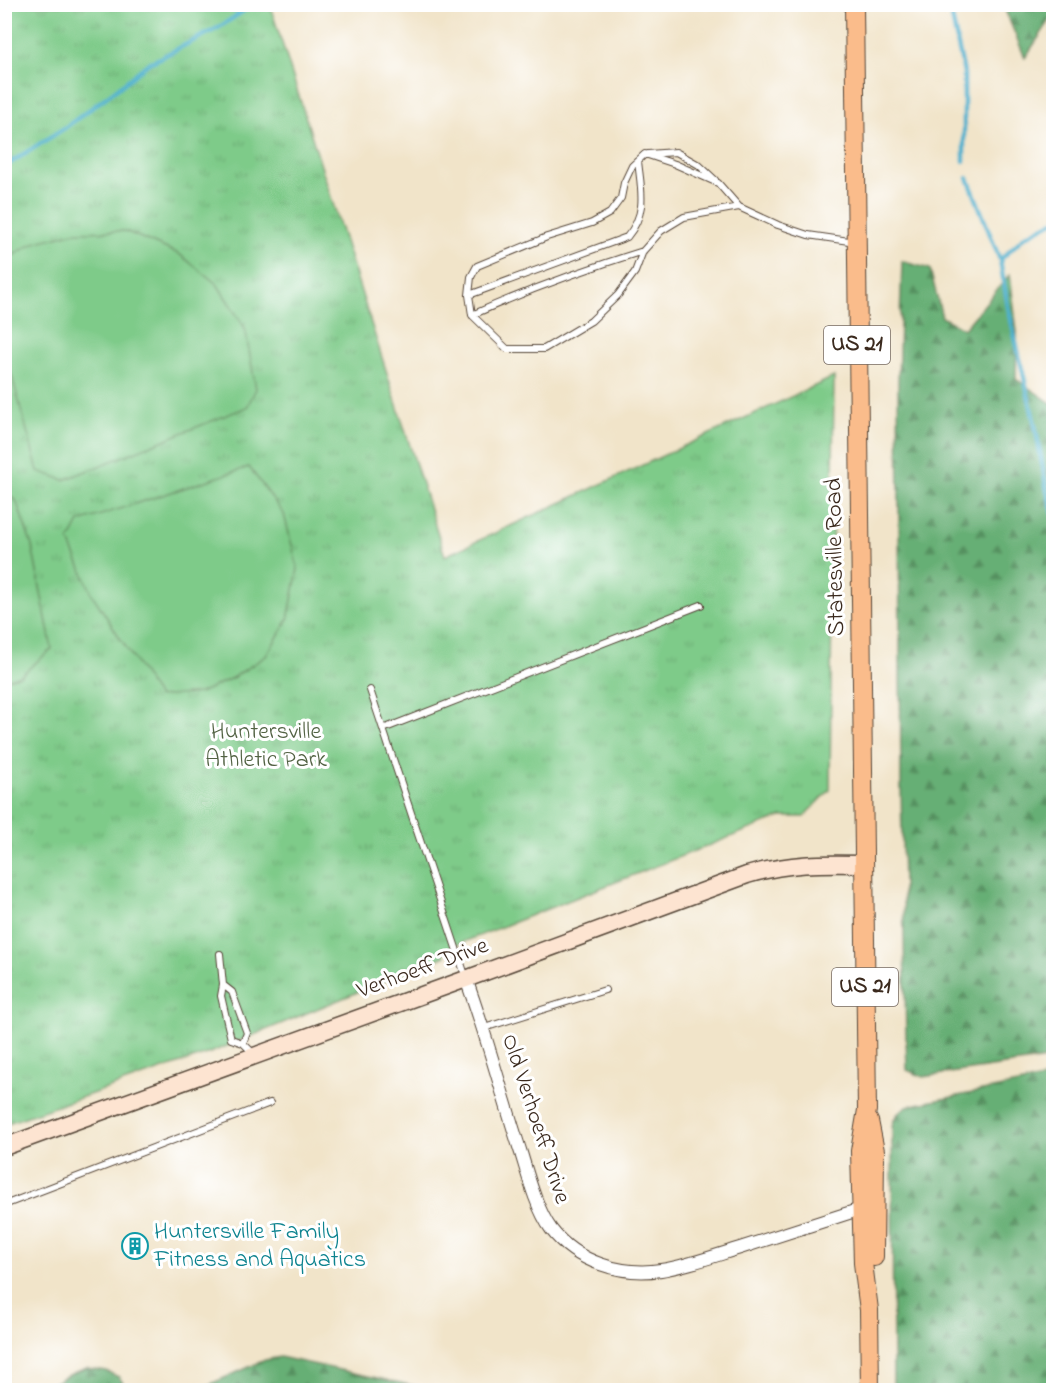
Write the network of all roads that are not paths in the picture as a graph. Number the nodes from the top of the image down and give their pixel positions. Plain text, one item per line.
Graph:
1 (854, 4) edge
2 (645, 154) junction
3 (638, 160) junction
4 (718, 183) junction
5 (739, 207) junction
6 (856, 242) junction
7 (643, 251) junction
8 (469, 296) junction
9 (472, 315) junction
10 (702, 605) dead end
11 (370, 690) dead end
12 (383, 729) junction
13 (863, 864) junction
14 (220, 954) dead end
15 (466, 979) junction
16 (223, 985) junction
17 (605, 990) dead end
18 (484, 1028) junction
19 (243, 1043) junction
20 (255, 1056) junction
21 (270, 1103) dead end
22 (867, 1110) junction
23 (4, 1147) edge
24 (4, 1205) edge
25 (861, 1209) junction
26 (869, 1310) junction
27 (870, 1390) edge

1 - 6 main road, Statesville Road / US 21
2 - 3 lane
2 - 4 lane
2 - 4 lane
3 - 8 lane
3 - 8 lane
4 - 5 lane
5 - 6 lane
5 - 7 lane
6 - 13 main road, Statesville Road / US 21
7 - 9 lane
7 - 9 lane
8 - 9 lane
10 - 12 lane
11 - 12 lane
12 - 15 lane
13 - 15 street, Verhoeff Drive
13 - 22 main road, Statesville Road / US 21
14 - 16 lane
15 - 18 street, Old Verhoeff Drive
15 - 20 street, Verhoeff Drive
16 - 19 lane
16 - 19 lane
17 - 18 lane
18 - 25 street, Old Verhoeff Drive
19 - 20 lane
20 - 23 street, Verhoeff Drive
21 - 24 lane
22 - 25 main road, Statesville Road / US 21
22 - 26 main road, Statesville Road / US 21
25 - 26 main road, Statesville Road / US 21
26 - 27 main road, Statesville Road / US 21

